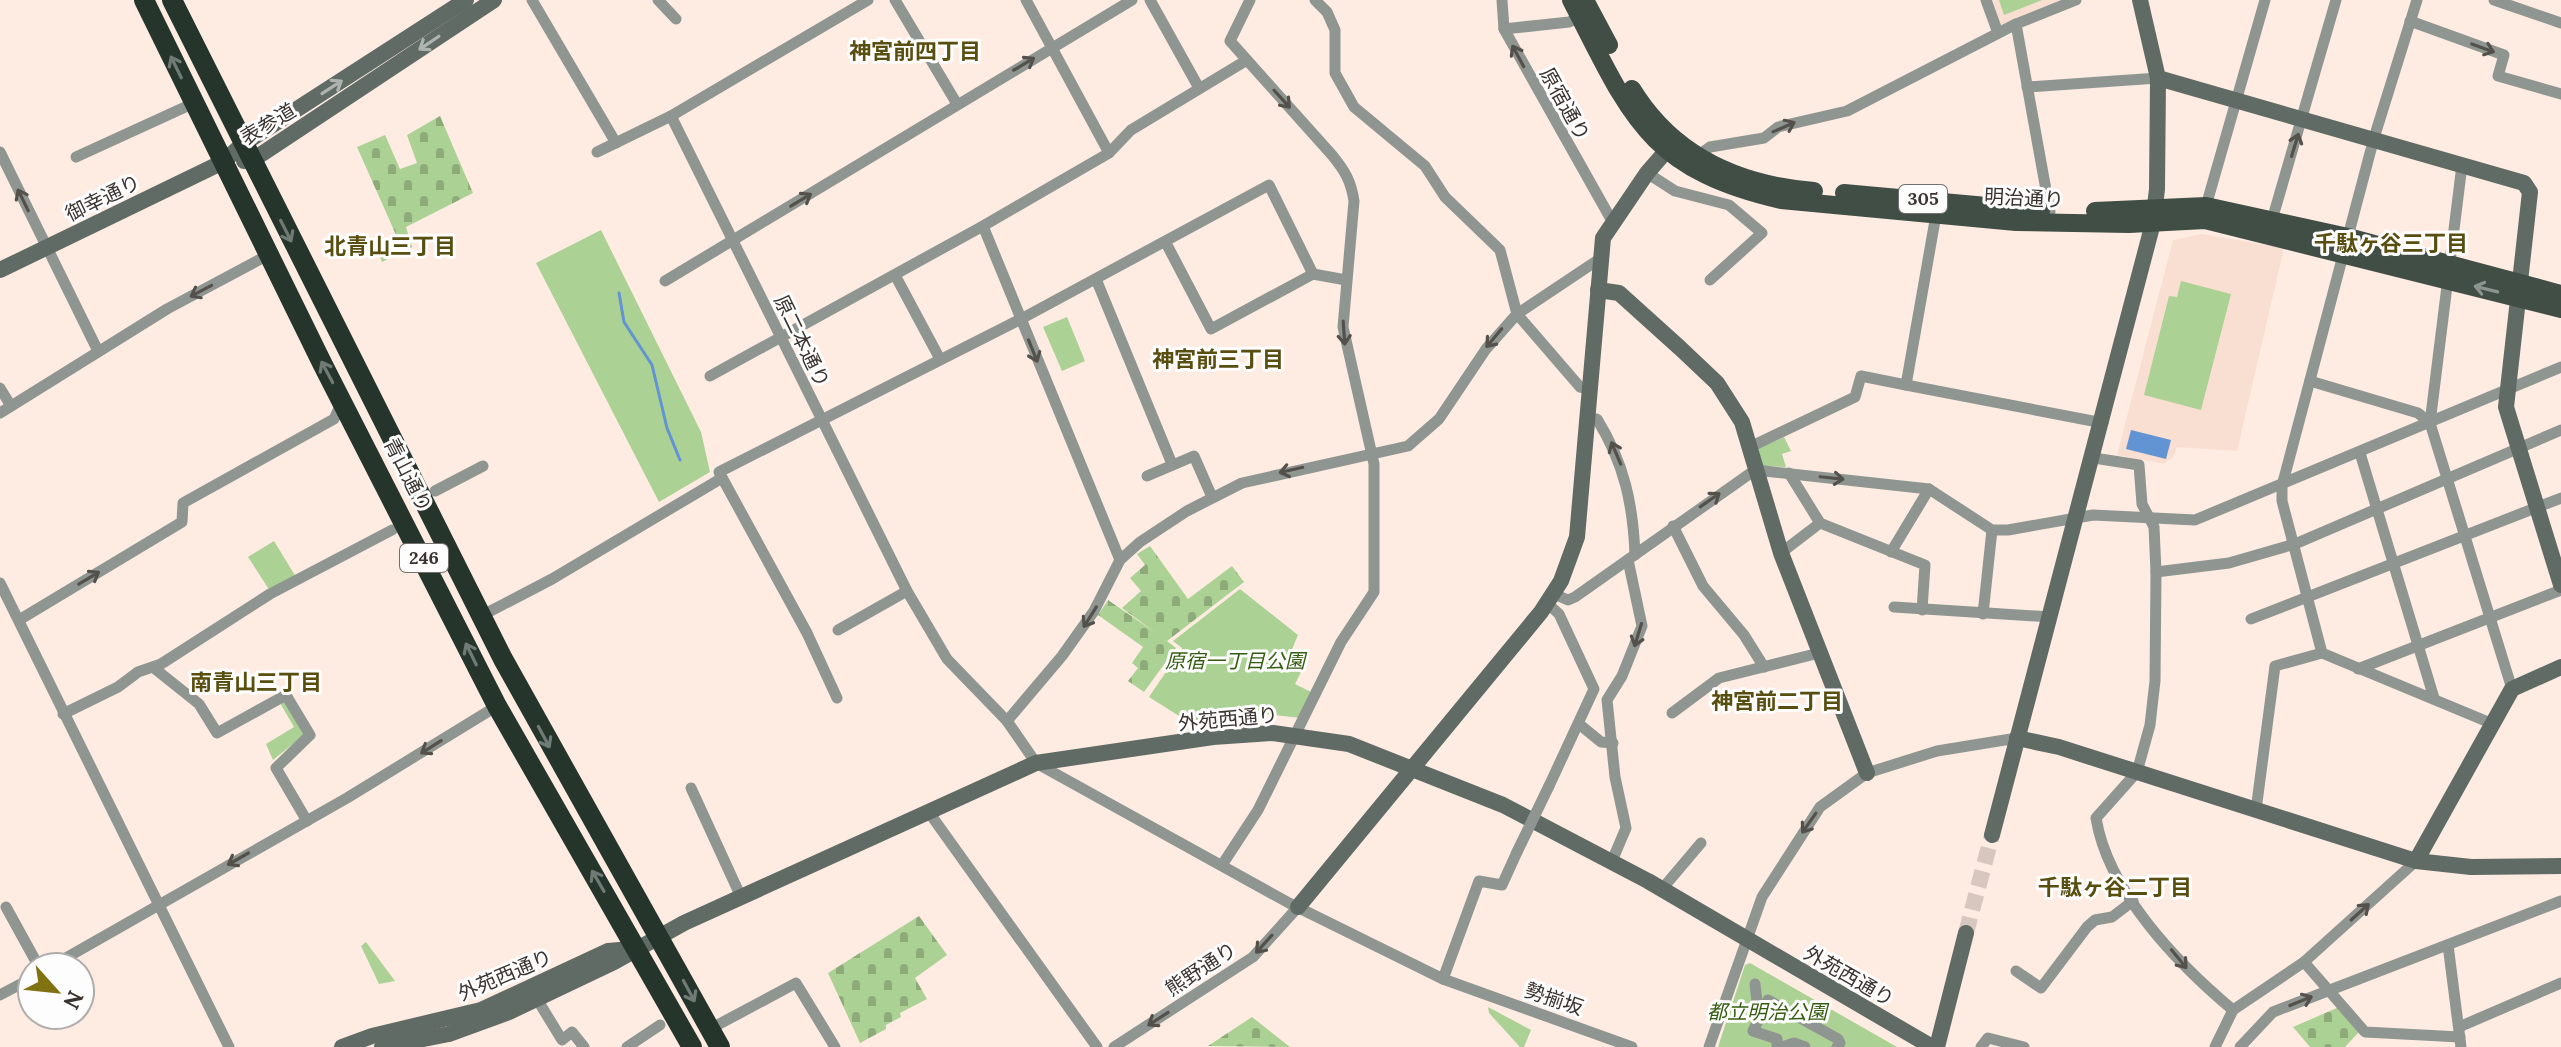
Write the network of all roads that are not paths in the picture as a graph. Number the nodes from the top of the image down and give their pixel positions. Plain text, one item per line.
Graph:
1 (144, 0) edge
2 (172, 0) edge
3 (466, 0) edge
4 (494, 0) edge
5 (532, 0) edge
6 (658, 0) edge
7 (868, 0) edge
8 (895, 0) edge
9 (1026, 0) edge
10 (1132, 0) edge
11 (1150, 0) edge
12 (1250, 0) edge
13 (1315, 0) edge
14 (1502, 0) edge
15 (1986, 0) edge
16 (2076, 0) edge
17 (2140, 0) edge
18 (2265, 0) edge
19 (2336, 0) edge
20 (2417, 0) edge
21 (2494, 0) edge
22 (1579, 6) edge
23 (676, 19) dead end
24 (2410, 21) junction
25 (2561, 23) edge
26 (2016, 24) junction
27 (1504, 29) junction
28 (1998, 33) junction
29 (1051, 47) junction
30 (1247, 60) junction
31 (2158, 78) junction
32 (2027, 87) junction
33 (1199, 88) junction
34 (2561, 94) edge
35 (2238, 99) junction
36 (194, 103) junction
37 (957, 104) junction
38 (671, 116) junction
39 (2303, 118) junction
40 (2374, 138) junction
41 (616, 143) junction
42 (1669, 146) junction
43 (0, 152) edge
44 (597, 152) dead end
45 (247, 153) junction
46 (1109, 153) junction
47 (76, 157) dead end
48 (1696, 157) junction
49 (223, 162) junction
50 (2462, 165) junction
51 (1647, 173) junction
52 (2206, 206) junction
53 (1937, 208) junction
54 (2050, 212) junction
55 (2154, 216) junction
56 (2272, 220) junction
57 (1612, 221) junction
58 (983, 226) junction
59 (734, 240) junction
60 (1166, 243) junction
61 (2346, 245) junction
62 (46, 248) junction
63 (270, 254) junction
64 (1601, 258) junction
65 (0, 270) edge
66 (2448, 272) junction
67 (1313, 274) junction
68 (895, 275) junction
69 (1096, 279) junction
70 (1346, 280) junction
71 (1710, 280) dead end
72 (665, 281) dead end
73 (2517, 289) junction
74 (1598, 290) junction
75 (2561, 294) edge
76 (2561, 309) edge
77 (1517, 314) junction
78 (1021, 319) junction
79 (780, 337) junction
80 (98, 351) junction
81 (940, 359) junction
82 (2561, 367) edge
83 (710, 376) dead end
84 (2310, 381) junction
85 (1906, 385) junction
86 (0, 388) edge
87 (1590, 389) junction
88 (2506, 392) junction
89 (342, 401) junction
90 (5, 409) edge
91 (1588, 417) junction
92 (821, 419) junction
93 (2103, 423) junction
94 (2430, 423) junction
95 (2561, 430) edge
96 (1750, 447) junction
97 (2519, 448) junction
98 (1372, 451) junction
99 (2360, 453) junction
100 (2094, 458) junction
101 (1172, 464) junction
102 (483, 466) dead end
103 (1755, 470) junction
104 (1789, 473) junction
105 (1147, 476) dead end
106 (722, 478) junction
107 (2448, 478) junction
108 (2282, 486) junction
109 (1929, 489) junction
110 (435, 491) dead end
111 (1212, 497) junction
112 (2561, 498) edge
113 (2536, 507) junction
114 (2375, 510) junction
115 (2077, 516) junction
116 (2152, 520) junction
117 (1820, 523) junction
118 (1673, 526) junction
119 (392, 530) dead end
120 (1992, 530) junction
121 (2465, 536) junction
122 (444, 541) junction
123 (2295, 544) junction
124 (1891, 552) junction
125 (1781, 553) junction
126 (422, 556) junction
127 (1631, 557) junction
128 (1120, 560) junction
129 (2393, 565) junction
130 (2156, 572) junction
131 (1, 588) edge
132 (2561, 588) edge
133 (907, 591) junction
134 (2310, 598) junction
135 (1551, 599) junction
136 (1894, 607) dead end
137 (1922, 610) junction
138 (1983, 614) junction
139 (481, 616) junction
140 (2489, 616) junction
141 (2051, 617) junction
142 (2251, 619) dead end
143 (19, 620) junction
144 (838, 630) dead end
145 (2418, 644) junction
146 (1819, 653) junction
147 (2322, 653) junction
148 (1764, 667) junction
149 (2561, 667) edge
150 (154, 668) junction
151 (2358, 669) junction
152 (2512, 689) junction
153 (837, 698) dead end
154 (2434, 698) junction
155 (497, 706) junction
156 (1672, 713) dead end
157 (63, 714) junction
158 (1007, 721) junction
159 (1579, 724) junction
160 (2493, 724) junction
161 (1295, 734) junction
162 (2017, 738) junction
163 (1613, 743) junction
164 (1036, 763) junction
165 (1413, 767) junction
166 (2137, 772) junction
167 (1867, 773) junction
168 (691, 788) dead end
169 (2256, 810) junction
170 (928, 811) junction
171 (307, 821) junction
172 (1992, 835) tunnel mouth
173 (1701, 843) dead end
174 (1612, 861) junction
175 (2416, 861) junction
176 (1222, 865) junction
177 (2561, 866) edge
178 (1662, 889) junction
179 (741, 897) junction
180 (2133, 901) junction
181 (2561, 901) edge
182 (159, 906) junction
183 (6, 907) dead end
184 (1298, 907) junction
185 (1966, 933) tunnel mouth
186 (659, 936) junction
187 (1746, 939) junction
188 (2448, 945) junction
189 (637, 948) junction
190 (30, 951) edge
191 (79, 951) edge
192 (2304, 962) junction
193 (2016, 971) dead end
194 (1443, 979) junction
195 (2561, 983) edge
196 (1755, 984) dead end
197 (2328, 990) junction
198 (537, 999) junction
199 (2233, 1010) junction
200 (660, 1025) dead end
201 (1756, 1026) junction
202 (2460, 1037) edge
203 (715, 1038) edge
204 (417, 1044) edge
205 (1782, 1046) edge
206 (229, 1047) edge
207 (342, 1047) edge
208 (382, 1047) edge
209 (584, 1047) edge
210 (627, 1047) edge
211 (692, 1047) edge
212 (835, 1047) edge
213 (1097, 1047) edge
214 (1114, 1047) edge
215 (1632, 1047) edge
216 (1709, 1047) edge
217 (1805, 1047) edge
218 (1837, 1047) edge
219 (1934, 1047) edge
220 (1981, 1047) edge
221 (2024, 1047) edge
222 (2215, 1047) edge
223 (2240, 1047) edge

36 -> 1 highway, 青山通り / 246
2 - 45 highway, 青山通り / 246
45 -> 3 street, 表参道
4 -> 45 street, 表参道
5 - 41 street
6 - 23 street
7 - 38 street
8 - 37 street
9 - 29 street
10 - 29 street
11 - 33 street
12 - 30 street
13 - 77 street
14 - 27 street, 原宿通り
15 - 28 street
16 - 26 street
17 - 31 street
18 - 35 street
19 - 39 street
20 - 24 street
21 - 25 street
22 - 27 street
22 - 42 main road, 明治通り / 305
24 -> 34 street
24 - 40 street
26 - 28 street
26 - 32 street
57 -> 27 street, 原宿通り
48 -> 28 street
37 -> 29 street
29 - 46 street
30 - 33 street
30 -> 70 street
31 - 32 street
31 - 35 street
31 - 55 street
32 - 54 street
33 - 46 street
35 - 39 street
35 - 52 street
36 - 47 street
36 - 49 highway, 青山通り / 246
59 -> 37 street
38 - 41 street
38 - 59 street, 原二本通り
39 - 40 street
56 -> 39 street
40 - 50 street
40 - 61 street
41 - 44 street
42 - 48 main road, 明治通り / 305
42 - 51 street
42 - 53 main road, 明治通り / 305
62 -> 43 street
45 - 49 street, 表参道
45 -> 122 highway, 青山通り / 246
46 - 58 street
48 - 53 main road, 明治通り / 305
49 - 62 street, 御幸通り
49 - 63 highway, 青山通り / 246
50 - 66 street
50 - 73 street
51 - 57 street
51 - 71 street
52 - 55 main road, 明治通り / 305
52 - 56 main road, 明治通り / 305
53 - 54 main road, 明治通り / 305
53 - 55 main road, 明治通り / 305
53 - 85 street
54 - 55 main road, 明治通り / 305
55 - 61 main road, 明治通り / 305
55 - 93 street
56 - 61 main road, 明治通り / 305
57 - 64 street
58 - 68 street
58 - 78 street
59 - 72 street
59 - 79 street, 原二本通り
60 - 67 street
60 - 67 street
60 - 69 street
61 - 66 main road, 明治通り / 305
61 - 84 street
62 - 65 street, 御幸通り
62 - 80 street
63 -> 80 street
89 -> 63 highway, 青山通り / 246
64 - 74 street
64 - 77 street
66 - 73 main road, 明治通り / 305
66 - 94 street
67 - 70 street
68 - 79 street
68 - 81 street
69 - 78 street
69 - 101 street
70 -> 98 street
73 - 75 main road, 明治通り / 305
73 - 76 main road, 明治通り / 305
73 - 88 street
74 - 87 street
74 - 96 street
77 - 87 street
77 -> 98 street
78 - 81 street
78 -> 128 street
79 - 83 street
79 - 92 street, 原二本通り
80 - 90 street
81 - 92 street
82 - 88 street
84 - 94 street
84 - 108 street
85 - 93 street
85 - 96 street
86 - 90 street
87 - 91 street
88 - 94 street
88 - 97 street
89 - 126 highway, 青山通り / 246
143 -> 89 street
127 -> 91 street
91 - 135 street
92 - 106 street
92 - 133 street, 原二本通り
93 - 100 street
94 - 99 street
94 - 107 street
95 - 97 street
96 - 103 street
97 - 107 street
97 - 113 street
98 -> 111 street
98 - 161 street
99 - 108 street
99 - 114 street
100 - 115 street
100 - 116 street
101 - 105 street
101 - 111 street
102 - 110 street
103 - 104 street
118 -> 103 street
103 - 125 street
104 -> 109 street
104 - 117 street
106 - 139 street
106 - 153 street
107 - 114 street
107 - 121 street
108 - 116 street
108 - 123 street
109 - 120 street
109 - 124 street
111 - 128 street
112 - 113 street
113 - 121 street
113 - 132 street
114 - 123 street
114 - 129 street
115 - 116 street
115 - 120 street
115 - 141 street
116 - 130 street
117 - 124 street
117 - 125 street
118 - 127 street
118 - 148 street
119 - 150 street
120 - 138 street
121 - 129 street
121 - 140 street
122 - 126 highway
122 - 139 highway, 青山通り / 246
123 - 130 street
123 - 134 street
124 - 137 street
125 - 146 street
155 -> 126 highway, 青山通り / 246
127 - 135 street
127 -> 163 street
128 -> 158 street
129 - 134 street
129 - 145 street
130 - 166 street
131 - 143 street
132 - 140 street
133 - 144 street
133 - 158 street, 原二本通り
134 - 142 street
134 - 147 street
135 - 159 street
135 - 165 street
136 - 137 street
137 - 138 street
138 - 141 street
139 -> 186 highway, 青山通り / 246
140 - 145 street
140 - 152 street
141 - 162 street
143 - 157 street
145 - 151 street
145 - 154 street
146 - 148 street
146 - 167 street
147 - 151 street
147 - 169 street
148 - 156 street
149 - 152 street
150 - 157 street
150 - 171 street
151 - 154 street
152 - 160 street
154 - 160 street
155 -> 171 street
189 -> 155 highway, 青山通り / 246
157 - 182 street
158 - 164 street, 原二本通り
159 - 163 street
159 - 194 street, bridge
160 - 175 street
161 - 164 street, 外苑西通り
161 - 165 street, 外苑西通り
161 - 176 street
162 - 166 street
162 - 167 street
162 - 172 street
163 - 174 street
164 - 170 street, 外苑西通り
164 - 176 street, 勢揃坂
165 - 174 street, 外苑西通り
165 - 184 street
166 - 169 street
166 - 180 street
167 -> 187 street
168 - 179 street
169 - 175 street
170 - 179 street, 外苑西通り
170 - 213 street
171 -> 182 street
173 - 178 street
174 - 178 street, 外苑西通り
175 - 177 street
192 -> 175 street
176 - 184 street, 勢揃坂
178 - 187 street, 外苑西通り
179 - 186 street, 外苑西通り
180 - 193 street
180 -> 199 street
181 - 188 street
182 - 191 street
182 - 206 street
183 - 190 street
184 - 194 street, 勢揃坂
184 -> 214 street, 熊野通り
185 - 219 street
186 - 189 street, 外苑西通り
186 -> 203 highway, 青山通り / 246
187 - 216 street
187 - 219 street, 外苑西通り
188 - 197 street
188 - 202 street
189 - 198 street, 外苑西通り
189 - 207 street, 外苑西通り
189 - 211 highway, 青山通り / 246
192 - 197 street
192 - 199 street
194 - 215 street, 勢揃坂
195 - 202 street
196 - 201 street
197 - 202 street
223 -> 197 street
198 - 204 street, 外苑西通り
198 - 209 street
199 - 222 street
200 - 210 street
201 - 205 street
201 - 218 street
203 - 212 street
204 - 208 street, 外苑西通り
205 - 217 street
220 - 221 street

